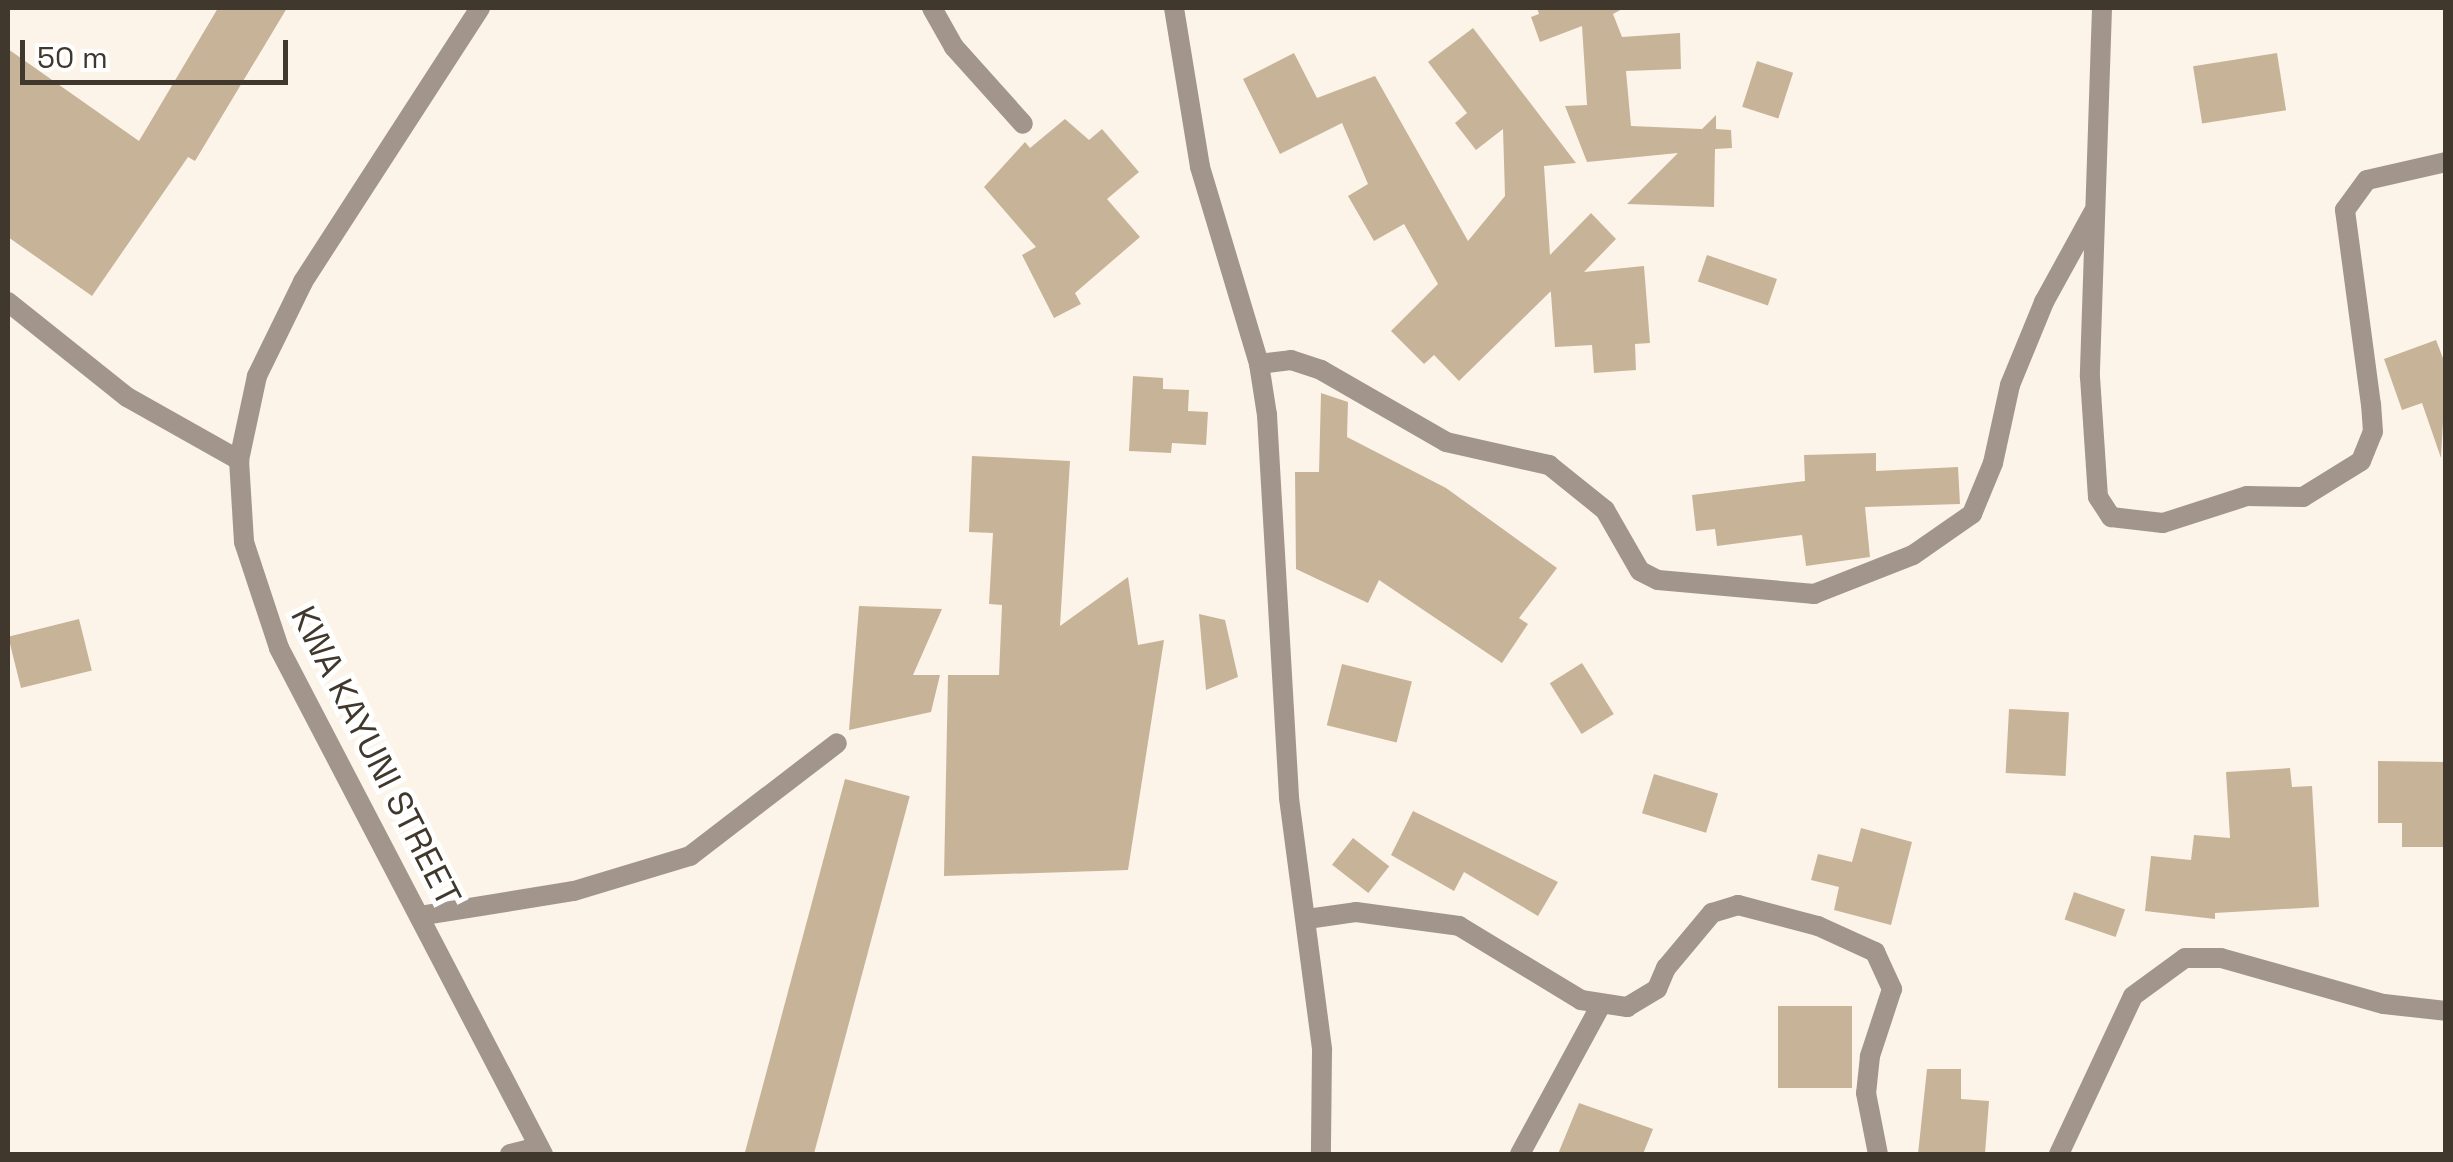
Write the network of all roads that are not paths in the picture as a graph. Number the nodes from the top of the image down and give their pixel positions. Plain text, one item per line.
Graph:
1 (480, 8) edge
2 (932, 8) edge
3 (1174, 8) edge
4 (2102, 8) edge
5 (1024, 124) dead end
6 (2446, 162) edge
7 (2094, 211) junction
8 (8, 302) edge
9 (1260, 364) junction
10 (240, 460) junction
11 (837, 742) dead end
12 (419, 916) junction
13 (1307, 920) junction
14 (1601, 1006) junction
15 (2446, 1011) edge
16 (540, 1150) edge
17 (510, 1154) edge
18 (1320, 1154) edge
19 (1520, 1154) edge
20 (1878, 1154) edge
21 (2060, 1154) edge

1 - 10 street, KWA KAYUNI STREET
2 - 5 street
3 - 9 street
4 - 7 street
6 - 7 street
7 - 9 street
8 - 10 street
9 - 13 street
10 - 12 street, KWA KAYUNI STREET
11 - 12 street
12 - 16 street, KWA KAYUNI STREET
13 - 14 street
13 - 18 street
14 - 19 street
14 - 20 street
15 - 21 street
16 - 17 street

